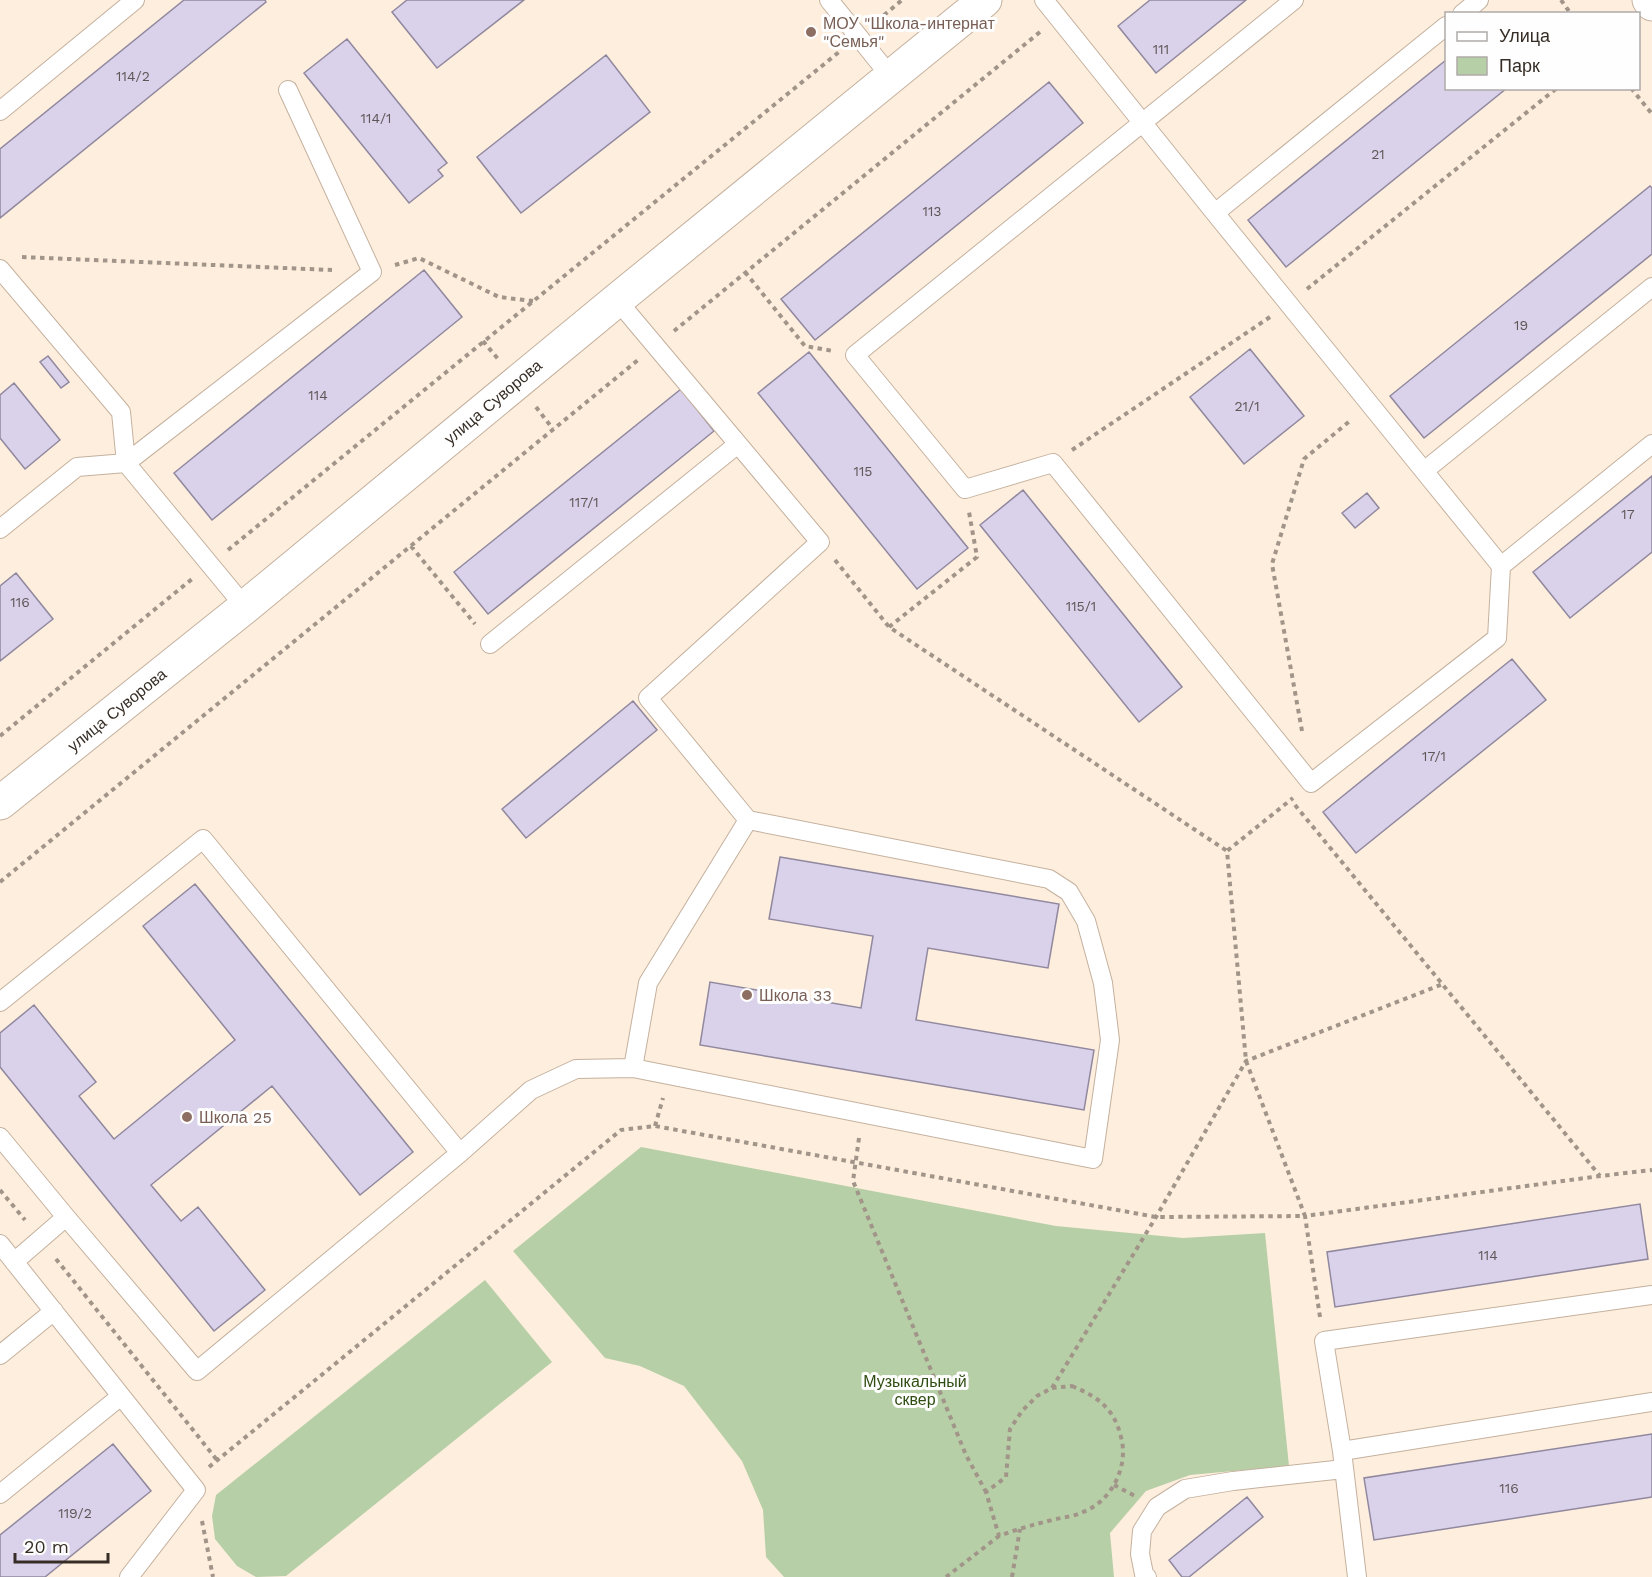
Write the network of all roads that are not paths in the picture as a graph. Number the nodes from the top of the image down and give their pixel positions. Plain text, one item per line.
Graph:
1 (135, 0) edge
2 (829, 0) edge
3 (986, 0) edge
4 (1044, 0) edge
5 (1294, 0) edge
6 (1479, 0) edge
7 (1649, 0) edge
8 (1652, 4) edge
9 (1464, 12) edge
10 (1445, 27) edge
11 (891, 76) junction
12 (288, 90) dead end
13 (0, 111) edge
14 (1142, 123) junction
15 (1215, 213) junction
16 (6, 263) edge
17 (1652, 286) edge
18 (617, 300) junction
19 (738, 444) junction
20 (1652, 444) edge
21 (126, 463) junction
22 (1424, 471) junction
23 (0, 529) edge
24 (1501, 566) junction
25 (245, 607) junction
26 (490, 644) road end
27 (0, 803) edge
28 (748, 820) junction
29 (0, 1002) edge
30 (633, 1068) junction
31 (0, 1137) edge
32 (460, 1153) junction
33 (66, 1217) junction
34 (0, 1244) edge
35 (14, 1262) junction
36 (1652, 1295) edge
37 (54, 1311) junction
38 (0, 1355) edge
39 (121, 1396) junction
40 (1652, 1402) edge
41 (1342, 1451) junction
42 (1344, 1469) junction
43 (0, 1494) edge
44 (129, 1577) edge
45 (1147, 1577) edge
46 (1357, 1577) edge

1 - 13 lane
2 - 11 lane
3 - 11 main road, улица Суворова
4 - 14 lane
5 - 14 lane
6 - 9 lane
7 - 8 main road
10 - 15 lane
11 - 18 main road, улица Суворова
12 - 21 lane
14 - 15 lane
14 - 24 lane
15 - 22 lane
16 - 21 lane
17 - 22 lane
18 - 19 lane
18 - 25 main road, улица Суворова
19 - 26 lane
19 - 28 lane
20 - 24 lane
21 - 23 lane
21 - 25 lane
22 - 24 lane
25 - 27 main road, улица Суворова
28 - 30 lane
28 - 30 lane
29 - 32 lane
30 - 32 lane
31 - 33 lane
32 - 33 lane
33 - 35 lane
34 - 35 lane
35 - 37 lane
36 - 41 lane
37 - 38 lane
37 - 39 lane
39 - 43 lane
39 - 44 lane
40 - 41 lane
41 - 42 lane
42 - 45 lane
42 - 46 lane

